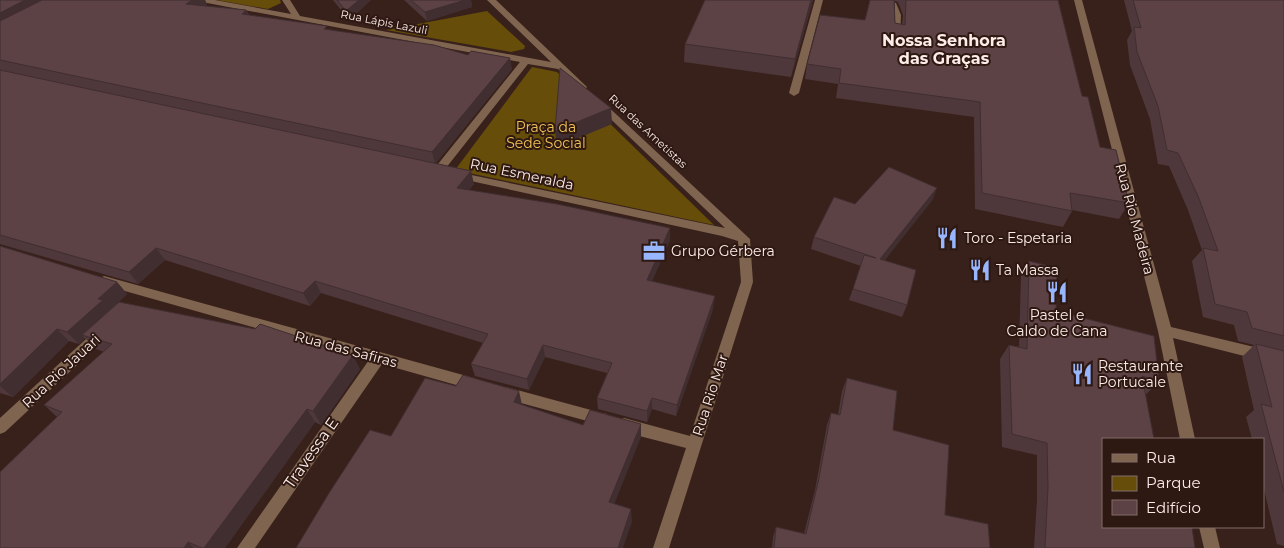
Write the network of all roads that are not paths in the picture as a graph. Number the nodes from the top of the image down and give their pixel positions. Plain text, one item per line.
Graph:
1 (202, 0) edge
2 (286, 0) edge
3 (491, 0) edge
4 (820, 0) edge
5 (876, 0) edge
6 (1078, 0) edge
7 (297, 17) junction
8 (897, 36) edge
9 (526, 60) junction
10 (561, 67) junction
11 (794, 93) dead end
12 (744, 240) junction
13 (90, 277) edge
14 (145, 293) junction
15 (130, 307) edge
16 (116, 320) edge
17 (1165, 331) junction
18 (378, 358) junction
19 (1284, 360) edge
20 (0, 428) edge
21 (1188, 438) edge
22 (694, 444) junction
23 (1207, 528) edge
24 (245, 548) edge
25 (661, 548) edge
26 (1212, 548) edge

1 - 7 street, Rua Lápis Lazuli
2 - 7 street
3 - 10 street, Rua das Ametistas
4 - 11 street
5 - 8 street
6 - 17 street, Rua Rio Madeira
7 - 9 street, Rua Lápis Lazuli
9 - 10 street, Rua Lápis Lazuli
9 - 12 street, Rua Esmeralda
10 - 12 street, Rua das Ametistas
12 - 22 street, Rua Rio Mar
13 - 14 street, Rua das Safiras
14 - 15 street
14 - 18 street, Rua das Safiras
16 - 20 street, Rua Rio Jauari
17 - 19 street
17 - 21 street, Rua Rio Madeira
18 - 22 street, Rua das Safiras
18 - 24 street, Travessa E
22 - 25 street, Rua Rio Mar
23 - 26 street

